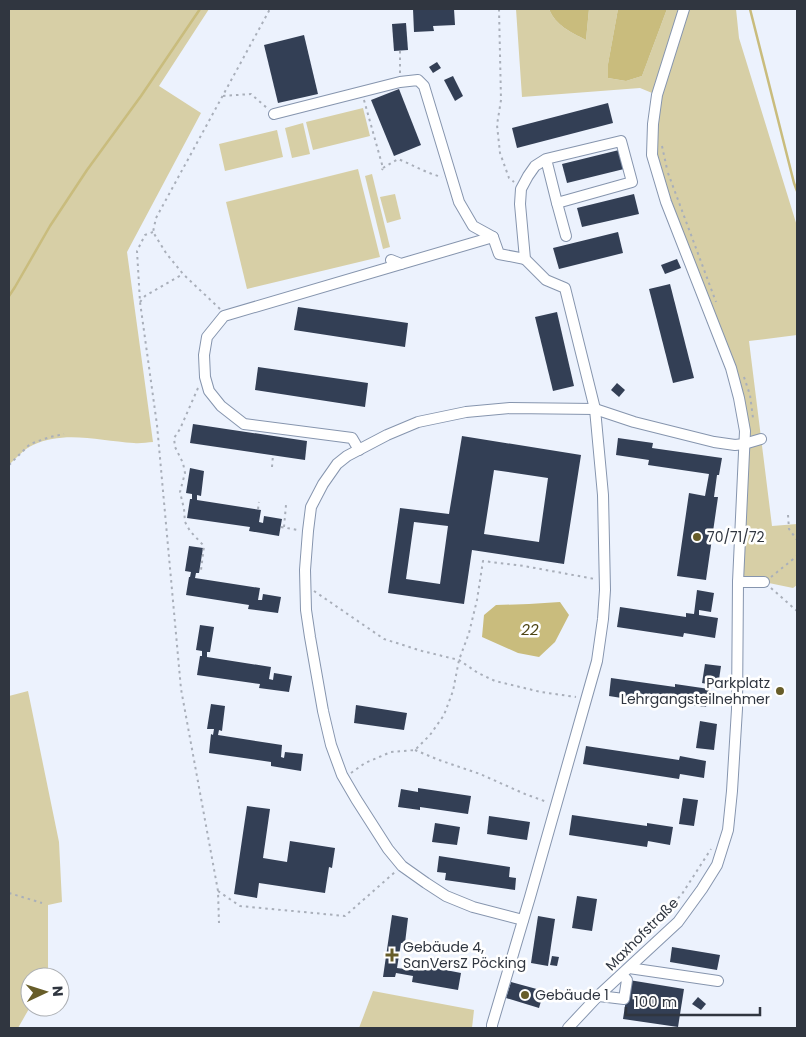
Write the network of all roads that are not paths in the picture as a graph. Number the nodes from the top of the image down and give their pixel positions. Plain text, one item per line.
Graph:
1 (684, 9) edge
2 (274, 114) road end
3 (546, 159) junction
4 (557, 203) junction
5 (566, 236) dead end
6 (493, 238) junction
7 (525, 259) junction
8 (391, 260) dead end
9 (401, 264) junction
10 (596, 409) junction
11 (761, 439) dead end
12 (744, 444) junction
13 (359, 450) junction
14 (738, 582) junction
15 (764, 582) road end
16 (523, 920) junction
17 (626, 971) junction
18 (718, 981) dead end
19 (599, 996) junction
20 (492, 1028) edge
21 (568, 1028) edge

1 - 12 street, Maxhofstraße
2 - 6 street
3 - 4 street
3 - 4 street
3 - 7 street
4 - 5 street
6 - 7 street
6 - 9 street
7 - 10 street
8 - 9 street
9 - 13 street
10 - 12 street
10 - 13 street
10 - 16 street
11 - 12 street
12 - 14 street, Maxhofstraße
13 - 16 street
14 - 15 street
14 - 17 street, Maxhofstraße
16 - 20 street
17 - 18 street
17 - 19 street, Maxhofstraße
17 - 19 street
19 - 21 street, Maxhofstraße

